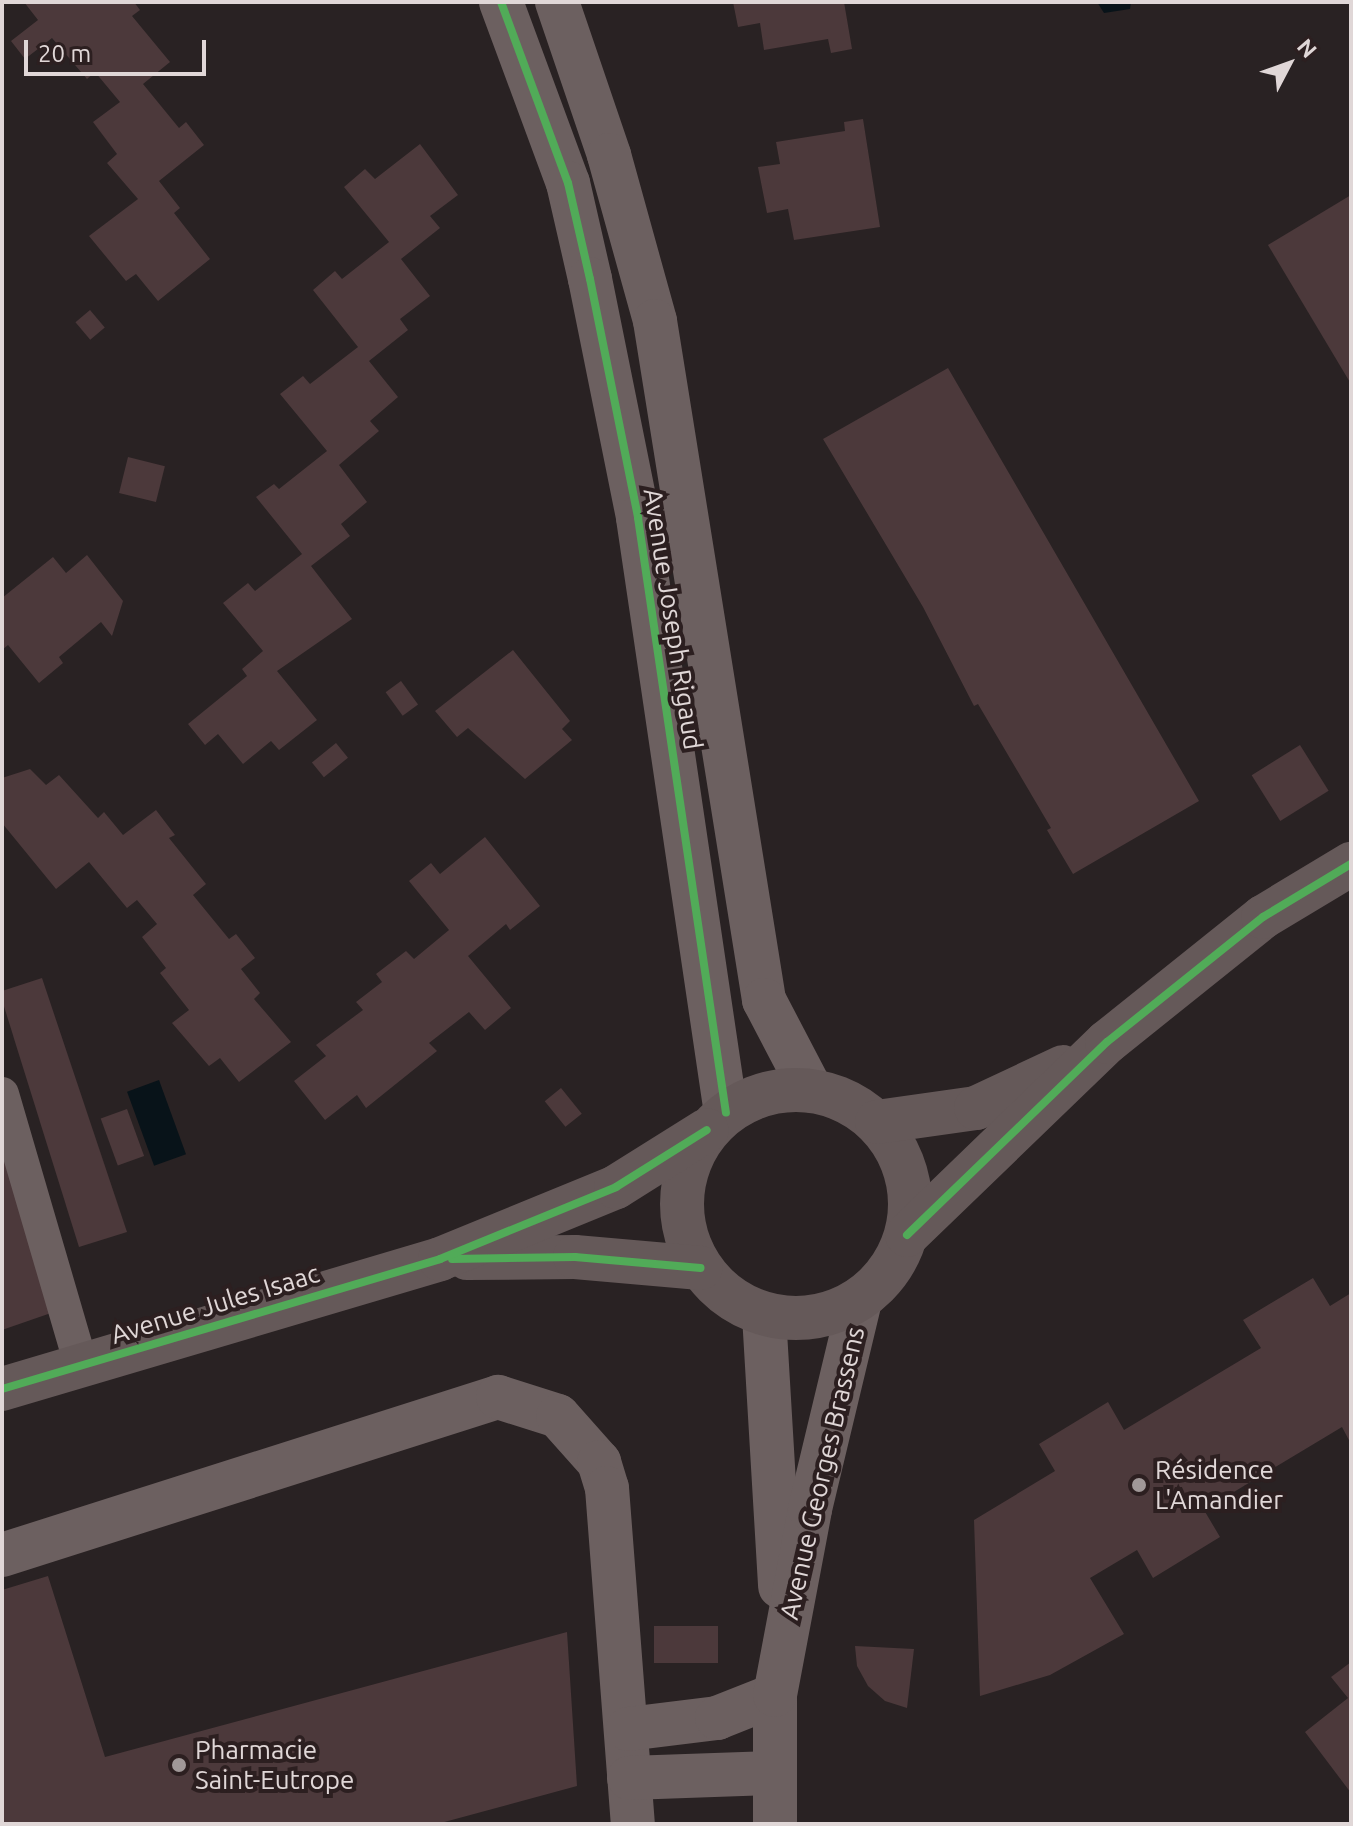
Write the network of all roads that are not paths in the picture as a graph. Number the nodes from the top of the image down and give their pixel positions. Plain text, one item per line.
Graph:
1 (501, 2) edge
2 (557, 2) edge
3 (1351, 864) edge
4 (1107, 1042) junction
5 (811, 1090) junction
6 (2, 1094) edge
7 (716, 1122) junction
8 (877, 1122) junction
9 (907, 1235) junction
10 (440, 1259) junction
11 (701, 1268) junction
12 (860, 1300) junction
13 (764, 1315) junction
14 (81, 1365) junction
15 (2, 1389) edge
16 (2, 1555) edge
17 (784, 1645) junction
18 (775, 1695) junction
19 (628, 1729) junction
20 (775, 1773) junction
21 (629, 1778) junction
22 (633, 1824) edge
23 (775, 1824) edge

1 - 7 street, Avenue Joseph Rigaud
2 - 5 street, Avenue Joseph Rigaud
3 - 4 main road
4 - 8 main road
4 - 9 main road
5 - 7 main road
5 - 8 main road
6 - 14 lane
7 - 10 main road, Avenue Jules Isaac
7 - 11 main road
8 - 9 main road
9 - 12 main road
10 - 11 main road, Avenue Jules Isaac
10 - 14 main road, Avenue Jules Isaac
11 - 13 main road
12 - 13 main road
12 - 17 street, Avenue Georges Brassens
13 - 17 street, Avenue Georges Brassens
14 - 15 main road, Avenue Jules Isaac
16 - 19 street
17 - 18 street, Avenue Georges Brassens
18 - 19 street
18 - 20 street, Avenue Georges Brassens
19 - 21 street
20 - 21 street
20 - 23 street, Avenue Georges Brassens
21 - 22 street

